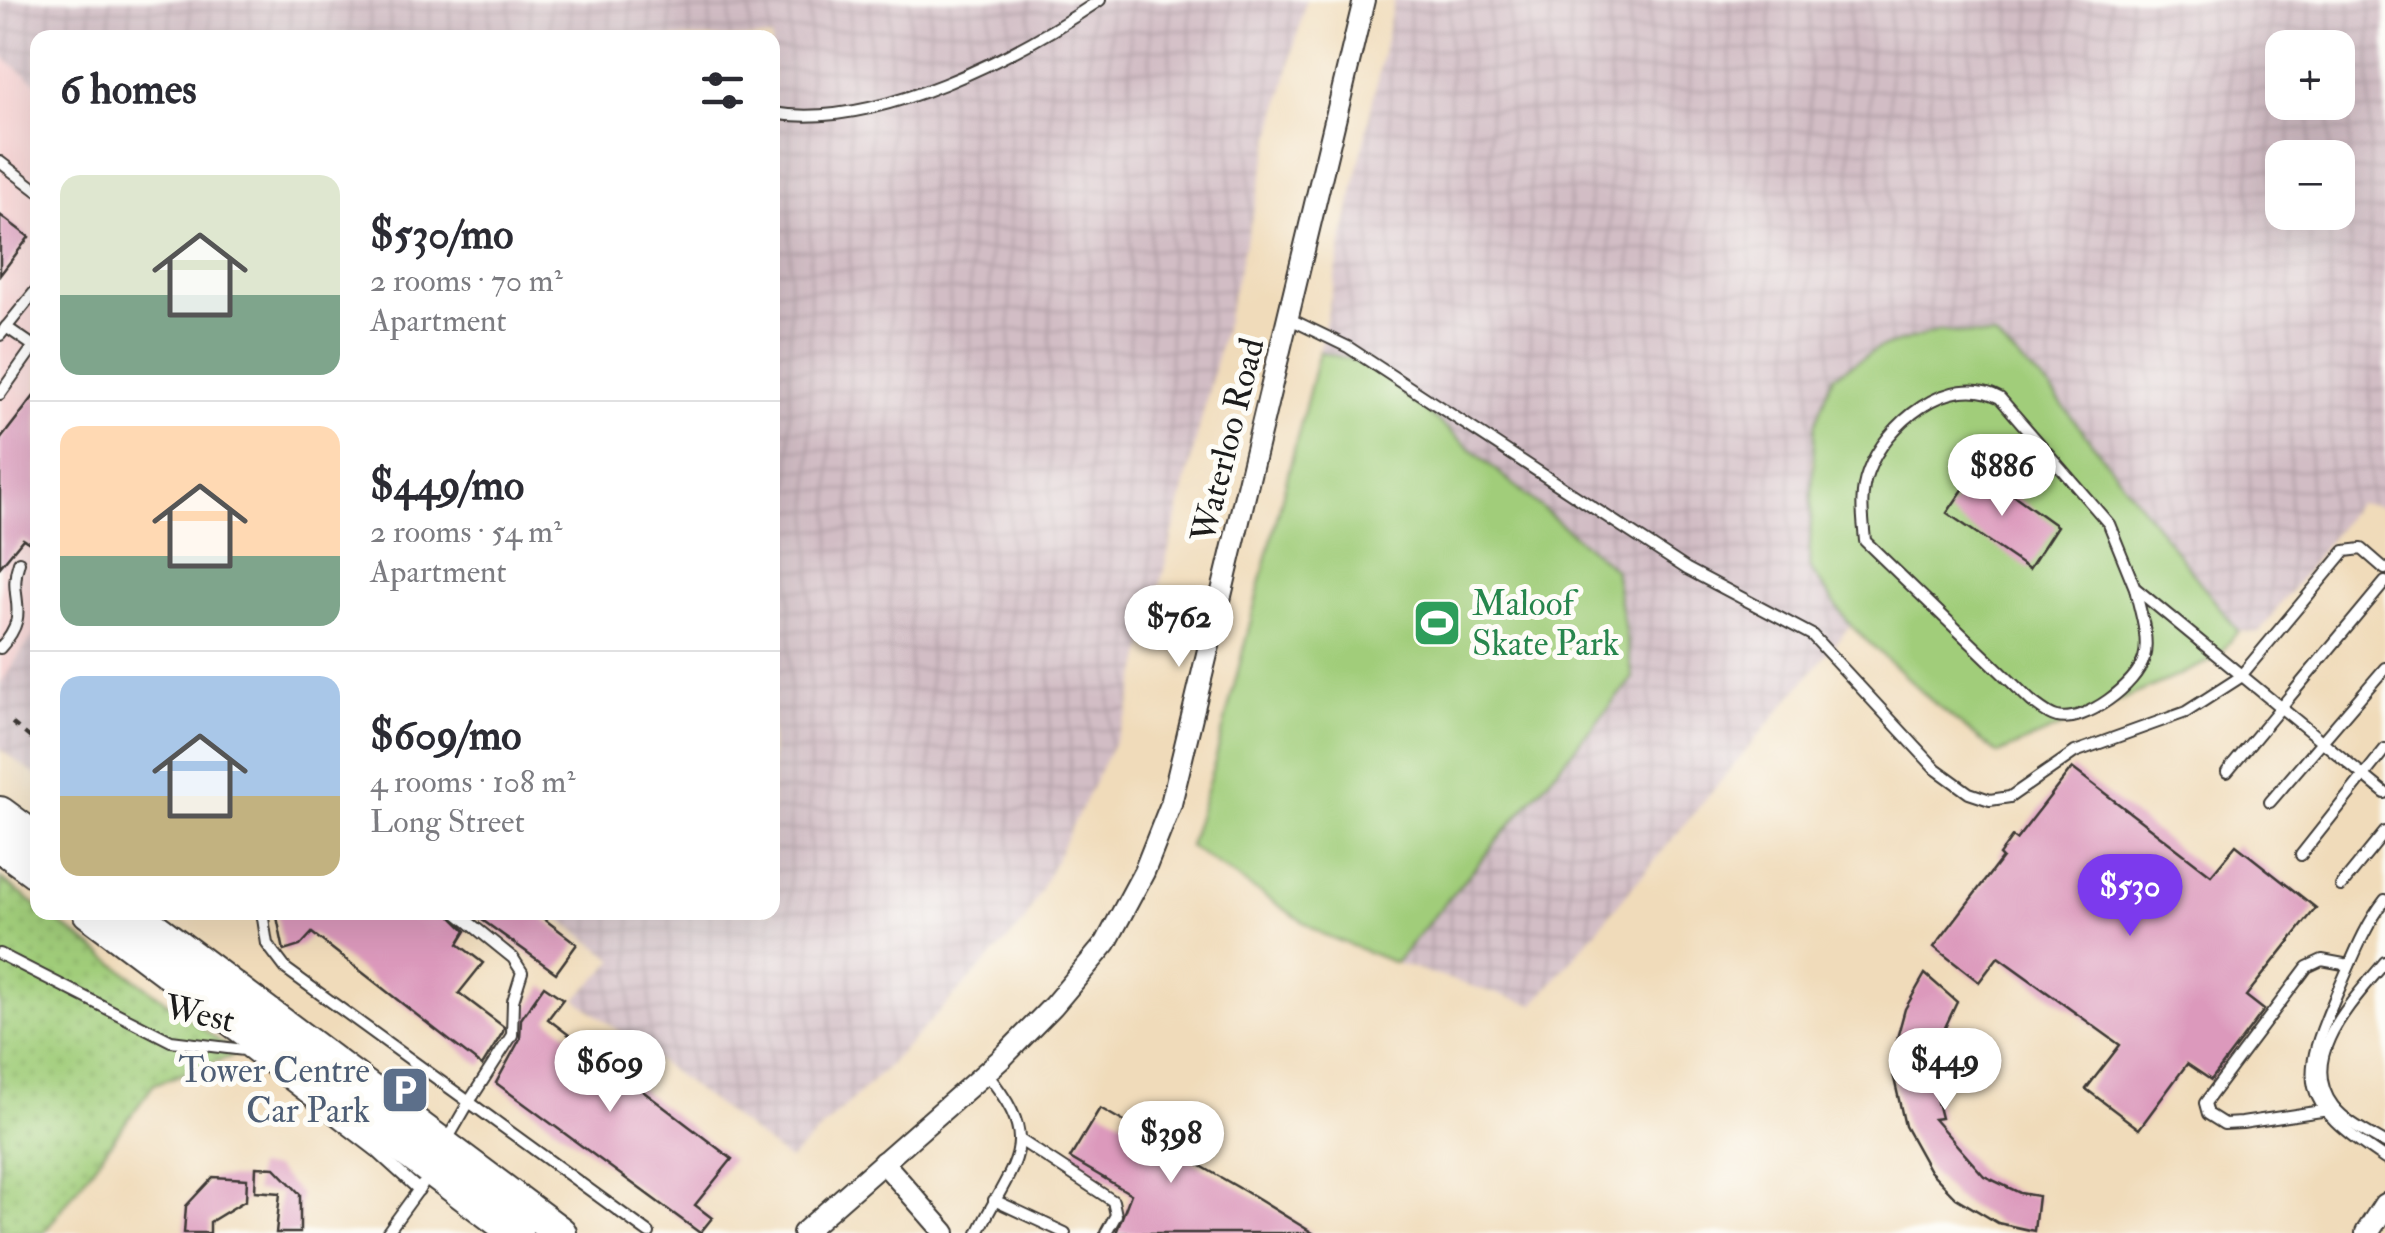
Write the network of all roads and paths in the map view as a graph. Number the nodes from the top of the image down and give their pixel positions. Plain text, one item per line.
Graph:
1 (1100, 0) edge
2 (1364, 0) edge
3 (780, 114) edge
4 (0, 162) edge
5 (30, 185) edge
6 (30, 298) edge
7 (1290, 319) junction
8 (3, 331) edge
9 (30, 345) edge
10 (30, 356) edge
11 (0, 394) edge
12 (19, 562) dead end
13 (2385, 570) edge
14 (2385, 582) edge
15 (2135, 588) junction
16 (0, 648) edge
17 (2385, 668) edge
18 (2239, 678) junction
19 (2279, 710) junction
20 (12, 723) dead end
21 (30, 738) edge
22 (2322, 744) junction
23 (2385, 750) edge
24 (2227, 772) dead end
25 (2364, 776) junction
26 (2385, 793) edge
27 (2270, 802) dead end
28 (0, 812) edge
29 (2385, 832) edge
30 (30, 835) edge
31 (0, 845) edge
32 (2301, 855) dead end
33 (30, 868) edge
34 (2341, 886) dead end
35 (2385, 900) edge
36 (100, 920) edge
37 (141, 920) edge
38 (263, 920) edge
39 (466, 920) edge
40 (0, 954) edge
41 (2385, 962) edge
42 (2350, 965) junction
43 (986, 1072) junction
44 (469, 1102) junction
45 (2330, 1111) junction
46 (1020, 1140) junction
47 (2385, 1143) edge
48 (2385, 1159) edge
49 (883, 1162) junction
50 (432, 1170) junction
51 (994, 1200) junction
52 (2385, 1205) edge
53 (388, 1233) edge
54 (516, 1233) edge
55 (560, 1233) edge
56 (649, 1233) edge
57 (803, 1233) edge
58 (945, 1233) edge
59 (978, 1233) edge
60 (1065, 1233) edge
61 (1106, 1233) edge
62 (2367, 1233) edge

1 - 3 lane
2 - 7 street, Waterloo Road
4 - 5 lane
6 - 8 lane
7 - 18 lane
7 - 43 street, Waterloo Road
8 - 9 lane
10 - 11 lane
12 - 16 lane
13 - 18 lane
14 - 19 lane
15 - 15 lane
15 - 18 lane
17 - 22 lane
18 - 19 lane
19 - 22 lane
19 - 24 lane
20 - 21 path
22 - 25 lane
22 - 27 lane
23 - 25 lane
25 - 26 lane
25 - 32 lane
28 - 30 highway
29 - 34 lane
31 - 33 highway
35 - 42 lane
36 - 50 highway
37 - 50 highway
38 - 44 lane
39 - 44 lane
40 - 50 lane, West
41 - 45 lane
42 - 45 lane
42 - 45 lane
43 - 46 lane
43 - 49 street, Waterloo Road
44 - 50 lane
44 - 56 lane
45 - 47 lane
45 - 48 lane
46 - 51 lane
46 - 61 lane
49 - 57 street, Waterloo Road
49 - 58 street
50 - 53 lane
50 - 54 highway
50 - 55 highway
51 - 59 lane
51 - 60 lane
52 - 62 street

